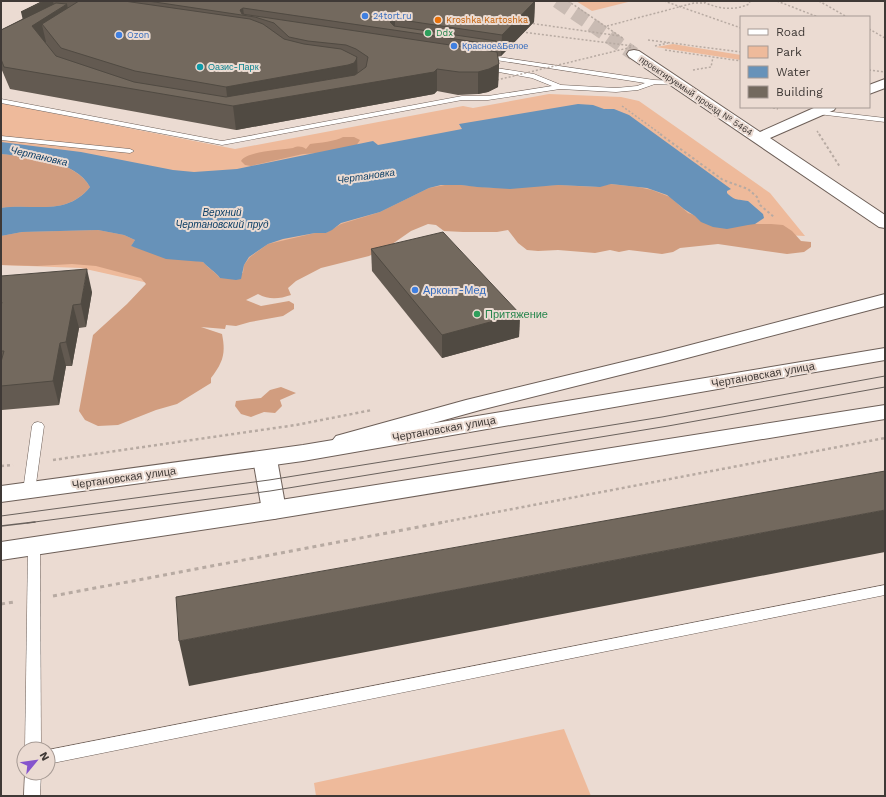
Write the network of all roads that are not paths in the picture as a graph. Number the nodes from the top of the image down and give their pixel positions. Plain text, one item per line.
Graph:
1 (633, 47) tunnel mouth
2 (481, 57) edge
3 (479, 67) edge
4 (654, 82) junction
5 (677, 83) junction
6 (885, 83) edge
7 (560, 87) junction
8 (870, 90) edge
9 (1, 101) edge
10 (827, 111) edge
11 (885, 120) edge
12 (1, 138) edge
13 (758, 138) junction
14 (130, 151) dead end
15 (885, 223) edge
16 (885, 300) edge
17 (885, 354) edge
18 (885, 412) edge
19 (38, 426) dead end
20 (303, 453) junction
21 (265, 459) junction
22 (29, 491) junction
23 (1, 494) edge
24 (274, 510) junction
25 (34, 546) junction
26 (1, 551) edge
27 (885, 590) edge
28 (33, 741) edge
29 (56, 755) edge
30 (33, 781) edge
31 (32, 796) edge

1 - 5 main road, проектируемый проезд № 5464
2 - 4 lane
3 - 7 lane
4 - 5 lane
4 - 7 lane
5 - 13 main road, проектируемый проезд № 5464
6 - 8 main road
7 - 9 lane
10 - 11 lane
10 - 13 main road
12 - 14 lane
13 - 15 main road, проектируемый проезд № 5464
16 - 20 main road
17 - 20 main road, Чертановская улица
18 - 24 main road
19 - 22 lane
20 - 21 main road, Чертановская улица
21 - 22 main road, Чертановская улица
21 - 24 main road
22 - 23 main road, Чертановская улица
24 - 25 main road
25 - 26 main road
25 - 28 lane
27 - 29 lane
30 - 31 lane

